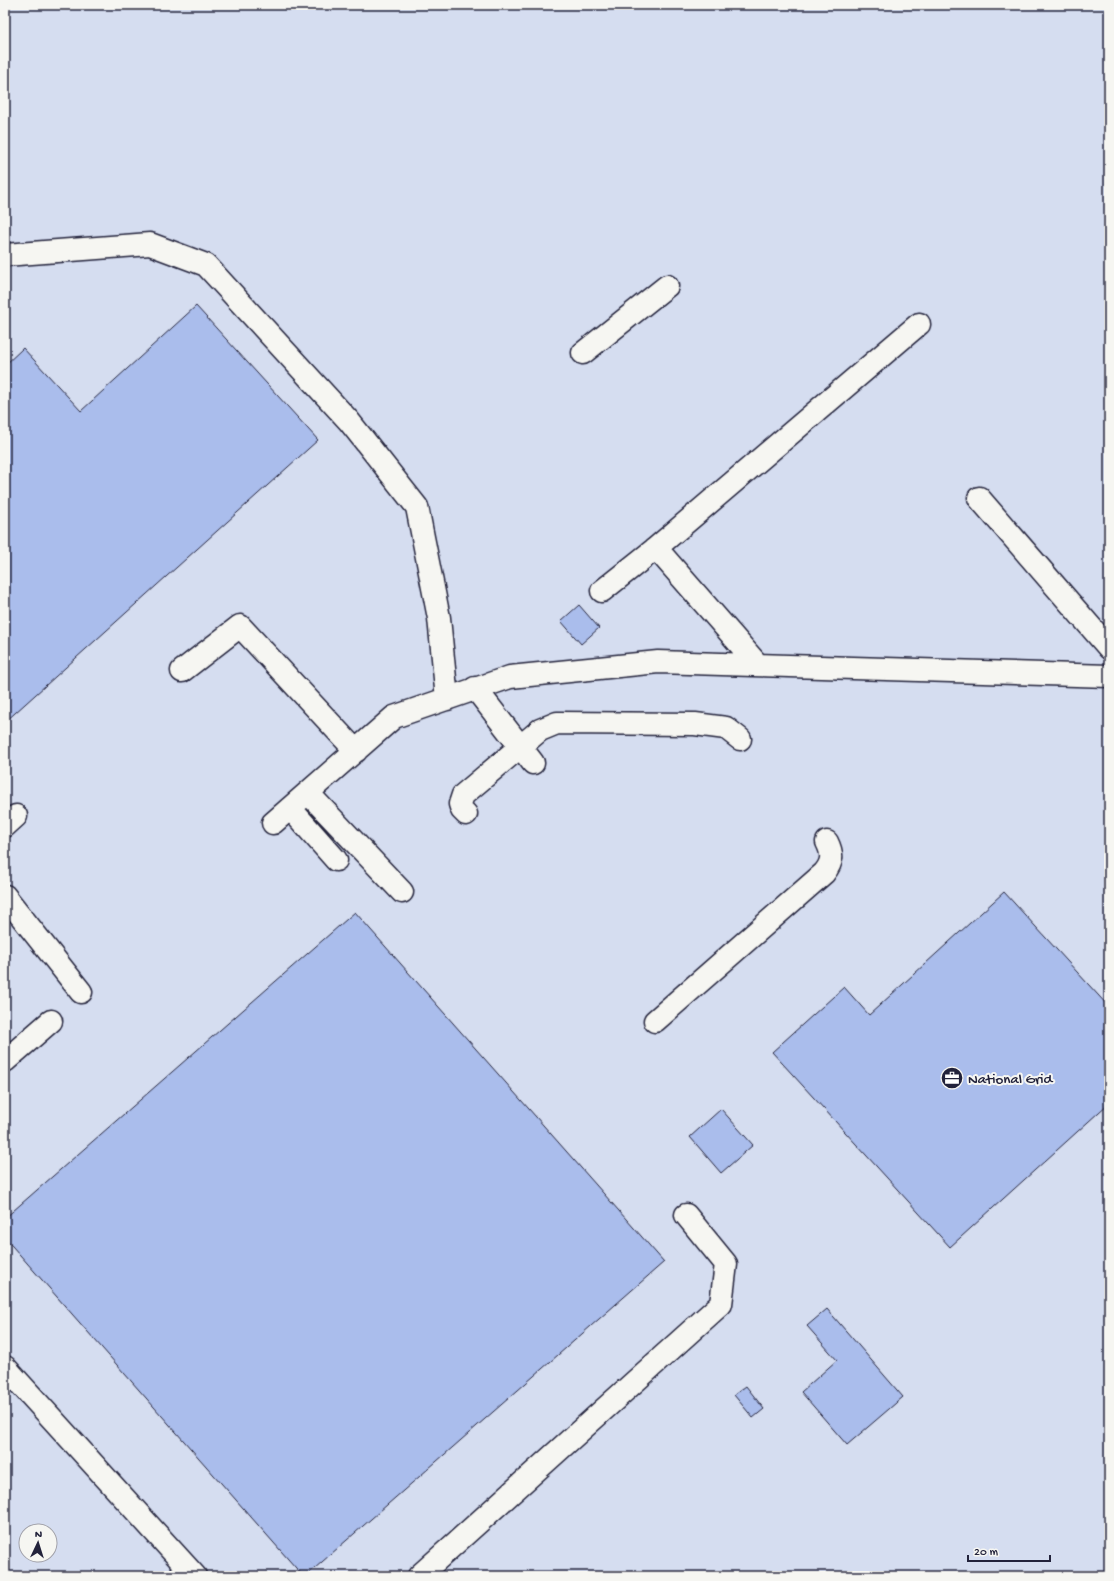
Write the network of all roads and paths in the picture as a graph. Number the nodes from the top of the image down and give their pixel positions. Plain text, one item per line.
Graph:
1 (5, 255) edge
2 (667, 286) dead end
3 (919, 324) dead end
4 (583, 353) dead end
5 (979, 498) dead end
6 (656, 548) junction
7 (602, 591) dead end
8 (1109, 648) edge
9 (758, 665) junction
10 (182, 671) dead end
11 (1109, 676) edge
12 (475, 688) junction
13 (447, 698) junction
14 (740, 739) dead end
15 (520, 746) junction
16 (356, 751) junction
17 (533, 763) dead end
18 (308, 793) junction
19 (290, 808) junction
20 (466, 814) dead end
21 (273, 823) dead end
22 (827, 842) dead end
23 (336, 860) dead end
24 (402, 892) dead end
25 (5, 896) edge
26 (81, 992) dead end
27 (51, 1021) dead end
28 (655, 1021) dead end
29 (5, 1061) edge
30 (686, 1215) dead end
31 (5, 1367) edge
32 (195, 1576) edge
33 (419, 1576) edge

1 - 13 lane
2 - 4 lane
3 - 6 lane
5 - 8 lane
6 - 7 lane
6 - 9 lane
9 - 11 lane
9 - 12 lane
10 - 16 lane
12 - 13 lane
12 - 15 lane
13 - 16 lane
14 - 15 lane
15 - 17 lane
15 - 20 lane
16 - 18 lane
18 - 19 lane
18 - 24 lane
19 - 21 lane
19 - 23 lane
22 - 28 lane
25 - 26 lane
27 - 29 lane
30 - 33 lane
31 - 32 lane

